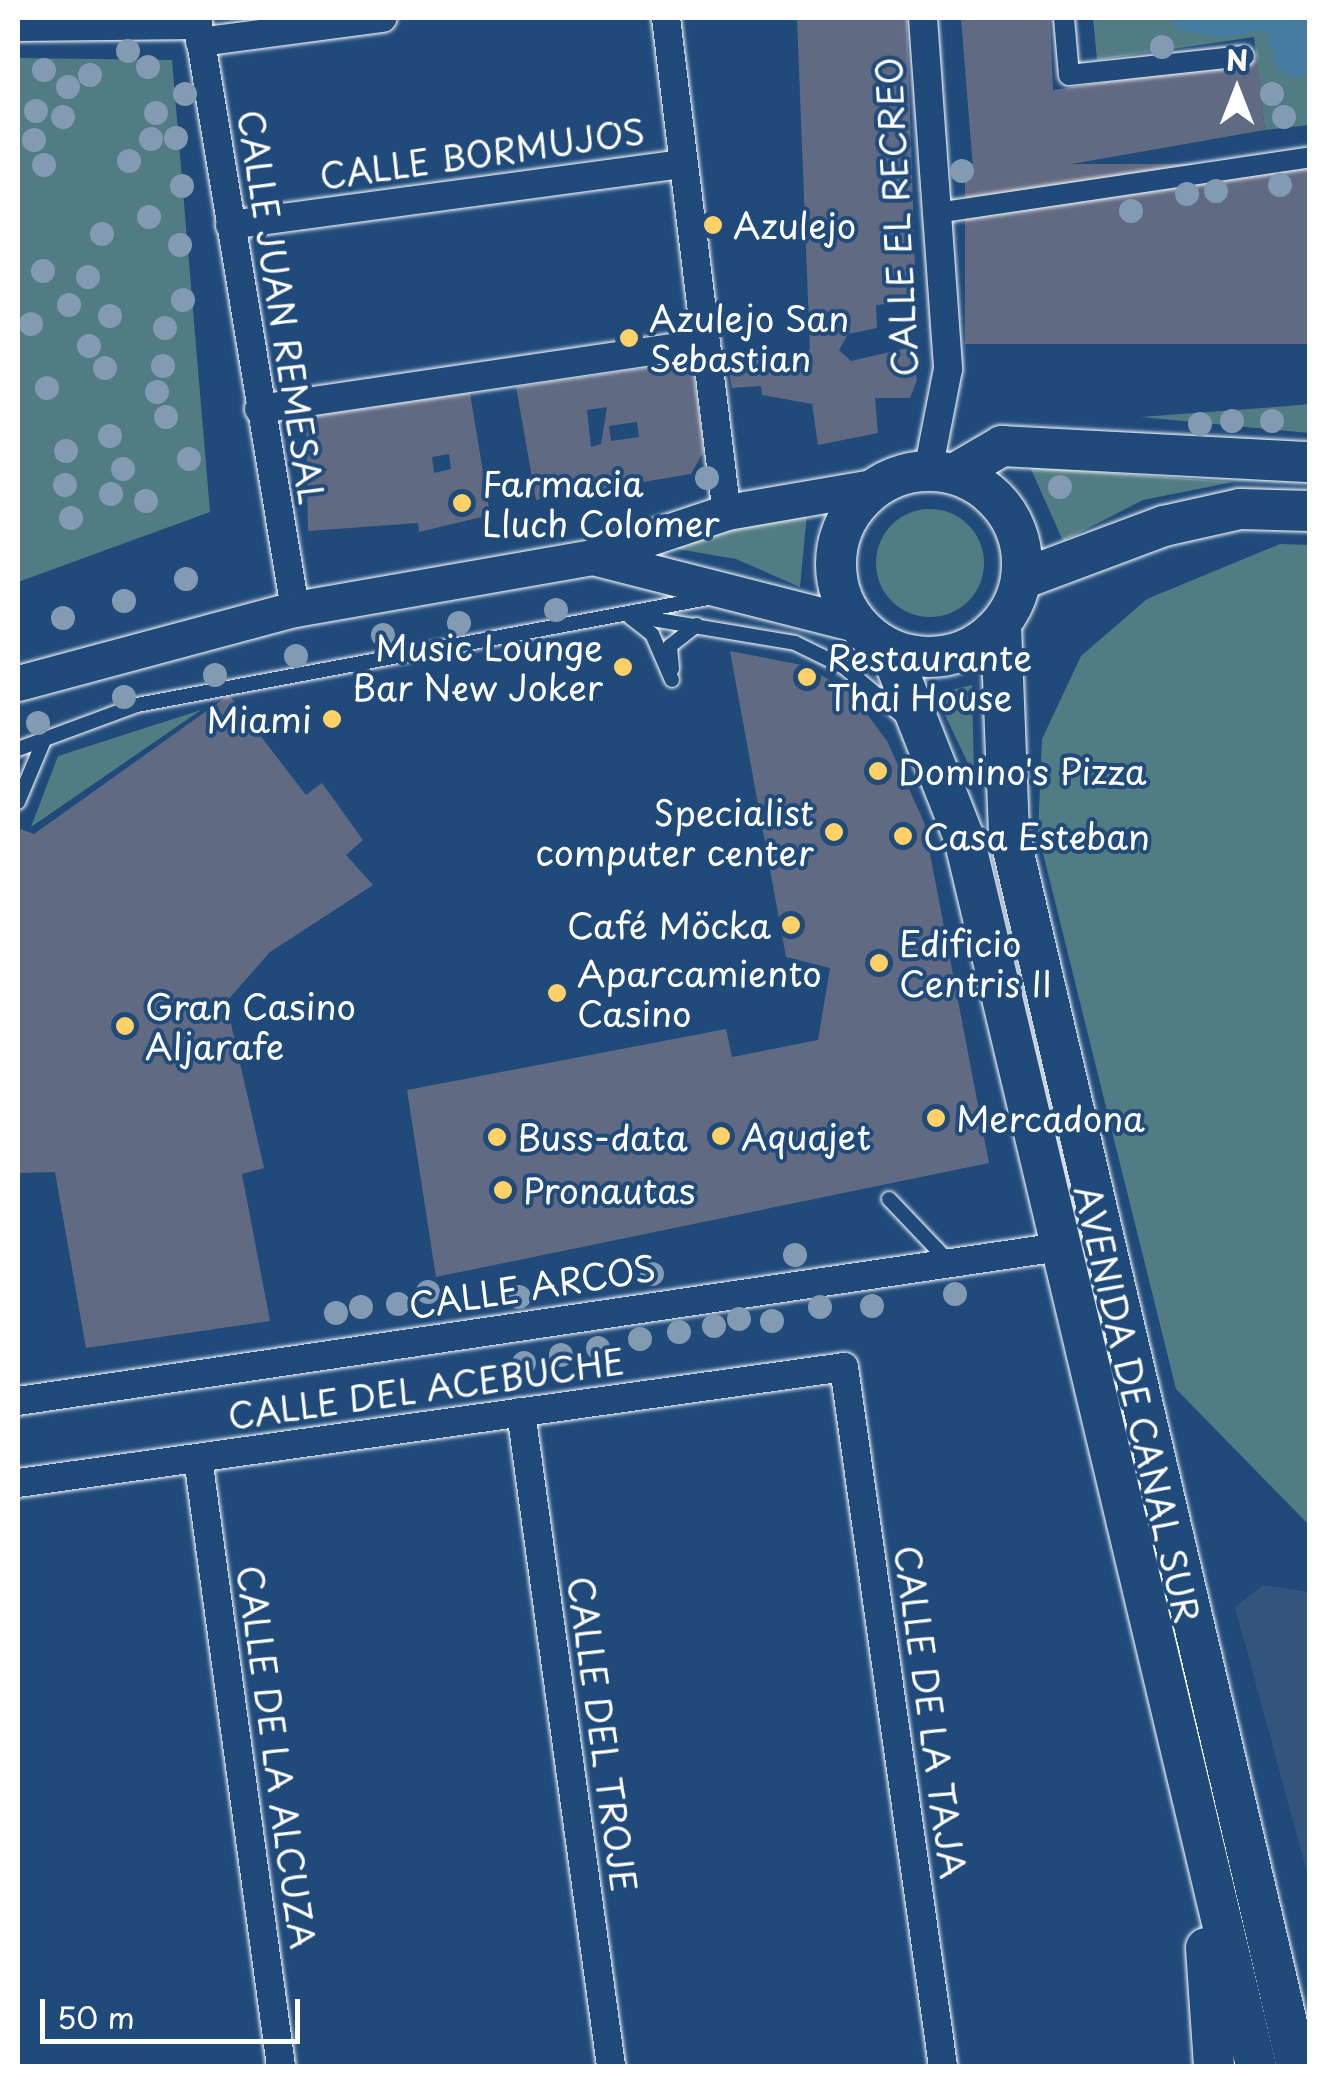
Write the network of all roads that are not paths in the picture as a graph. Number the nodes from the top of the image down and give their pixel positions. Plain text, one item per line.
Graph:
1 (382, 18) edge
2 (666, 18) edge
3 (923, 18) edge
4 (1064, 18) edge
5 (18, 27) edge
6 (198, 28) edge
7 (1244, 56) dead end
8 (1310, 157) edge
9 (684, 164) junction
10 (937, 212) junction
11 (230, 225) junction
12 (706, 343) junction
13 (259, 409) junction
14 (1310, 462) edge
15 (941, 472) junction
16 (877, 486) junction
17 (1310, 511) edge
18 (727, 512) junction
19 (592, 557) junction
20 (1022, 579) junction
21 (730, 592) junction
22 (295, 609) junction
23 (629, 616) junction
24 (699, 624) junction
25 (856, 624) junction
26 (1001, 625) junction
27 (890, 650) junction
28 (18, 683) edge
29 (925, 739) junction
30 (44, 740) junction
31 (18, 749) edge
32 (18, 802) edge
33 (889, 1199) dead end
34 (1060, 1248) junction
35 (948, 1261) junction
36 (844, 1367) joint
37 (18, 1401) edge
38 (521, 1412) junction
39 (198, 1458) junction
40 (18, 1483) edge
41 (1248, 1885) junction
42 (1207, 1888) junction
43 (1310, 1971) edge
44 (282, 2066) edge
45 (611, 2066) edge
46 (943, 2066) edge
47 (1214, 2066) edge
48 (1256, 2066) edge
49 (1297, 2066) edge

1 - 6 street
2 - 9 street
3 - 10 street, CALLE EL RECREO
4 - 7 street
5 - 6 street
6 - 11 street, CALLE JUAN REMESAL
8 - 10 street
9 - 11 street, CALLE BORMUJOS
9 - 12 street
10 - 15 street, CALLE EL RECREO
11 - 13 street, CALLE JUAN REMESAL
12 - 13 street
12 - 18 street
13 - 22 street, CALLE JUAN REMESAL
14 - 15 main road
15 - 16 main road
15 - 20 main road
16 - 18 street
16 - 25 main road
17 - 20 main road
18 - 19 street
19 - 21 street
19 - 22 street
20 - 26 main road
21 - 23 lane
21 - 25 street
22 - 28 street
23 - 24 lane
23 - 24 lane
23 - 30 lane
24 - 29 lane
25 - 27 main road
26 - 27 main road
26 - 41 main road, AVENIDA DE CANAL SUR
27 - 29 main road, AVENIDA DE CANAL SUR
29 - 34 main road, AVENIDA DE CANAL SUR
30 - 31 lane
30 - 32 lane
33 - 35 lane
34 - 35 street, CALLE ARCOS
34 - 42 main road, AVENIDA DE CANAL SUR
35 - 37 street, CALLE ARCOS
36 - 38 street, CALLE DEL ACEBUCHE
36 - 46 street, CALLE DE LA TAJA
38 - 39 street, CALLE DEL ACEBUCHE
38 - 45 street, CALLE DEL TROJE
39 - 40 street, CALLE DEL ACEBUCHE
39 - 44 street, CALLE DE LA ALCUZA
41 - 43 main road
41 - 49 main road
42 - 47 main road
42 - 48 main road

